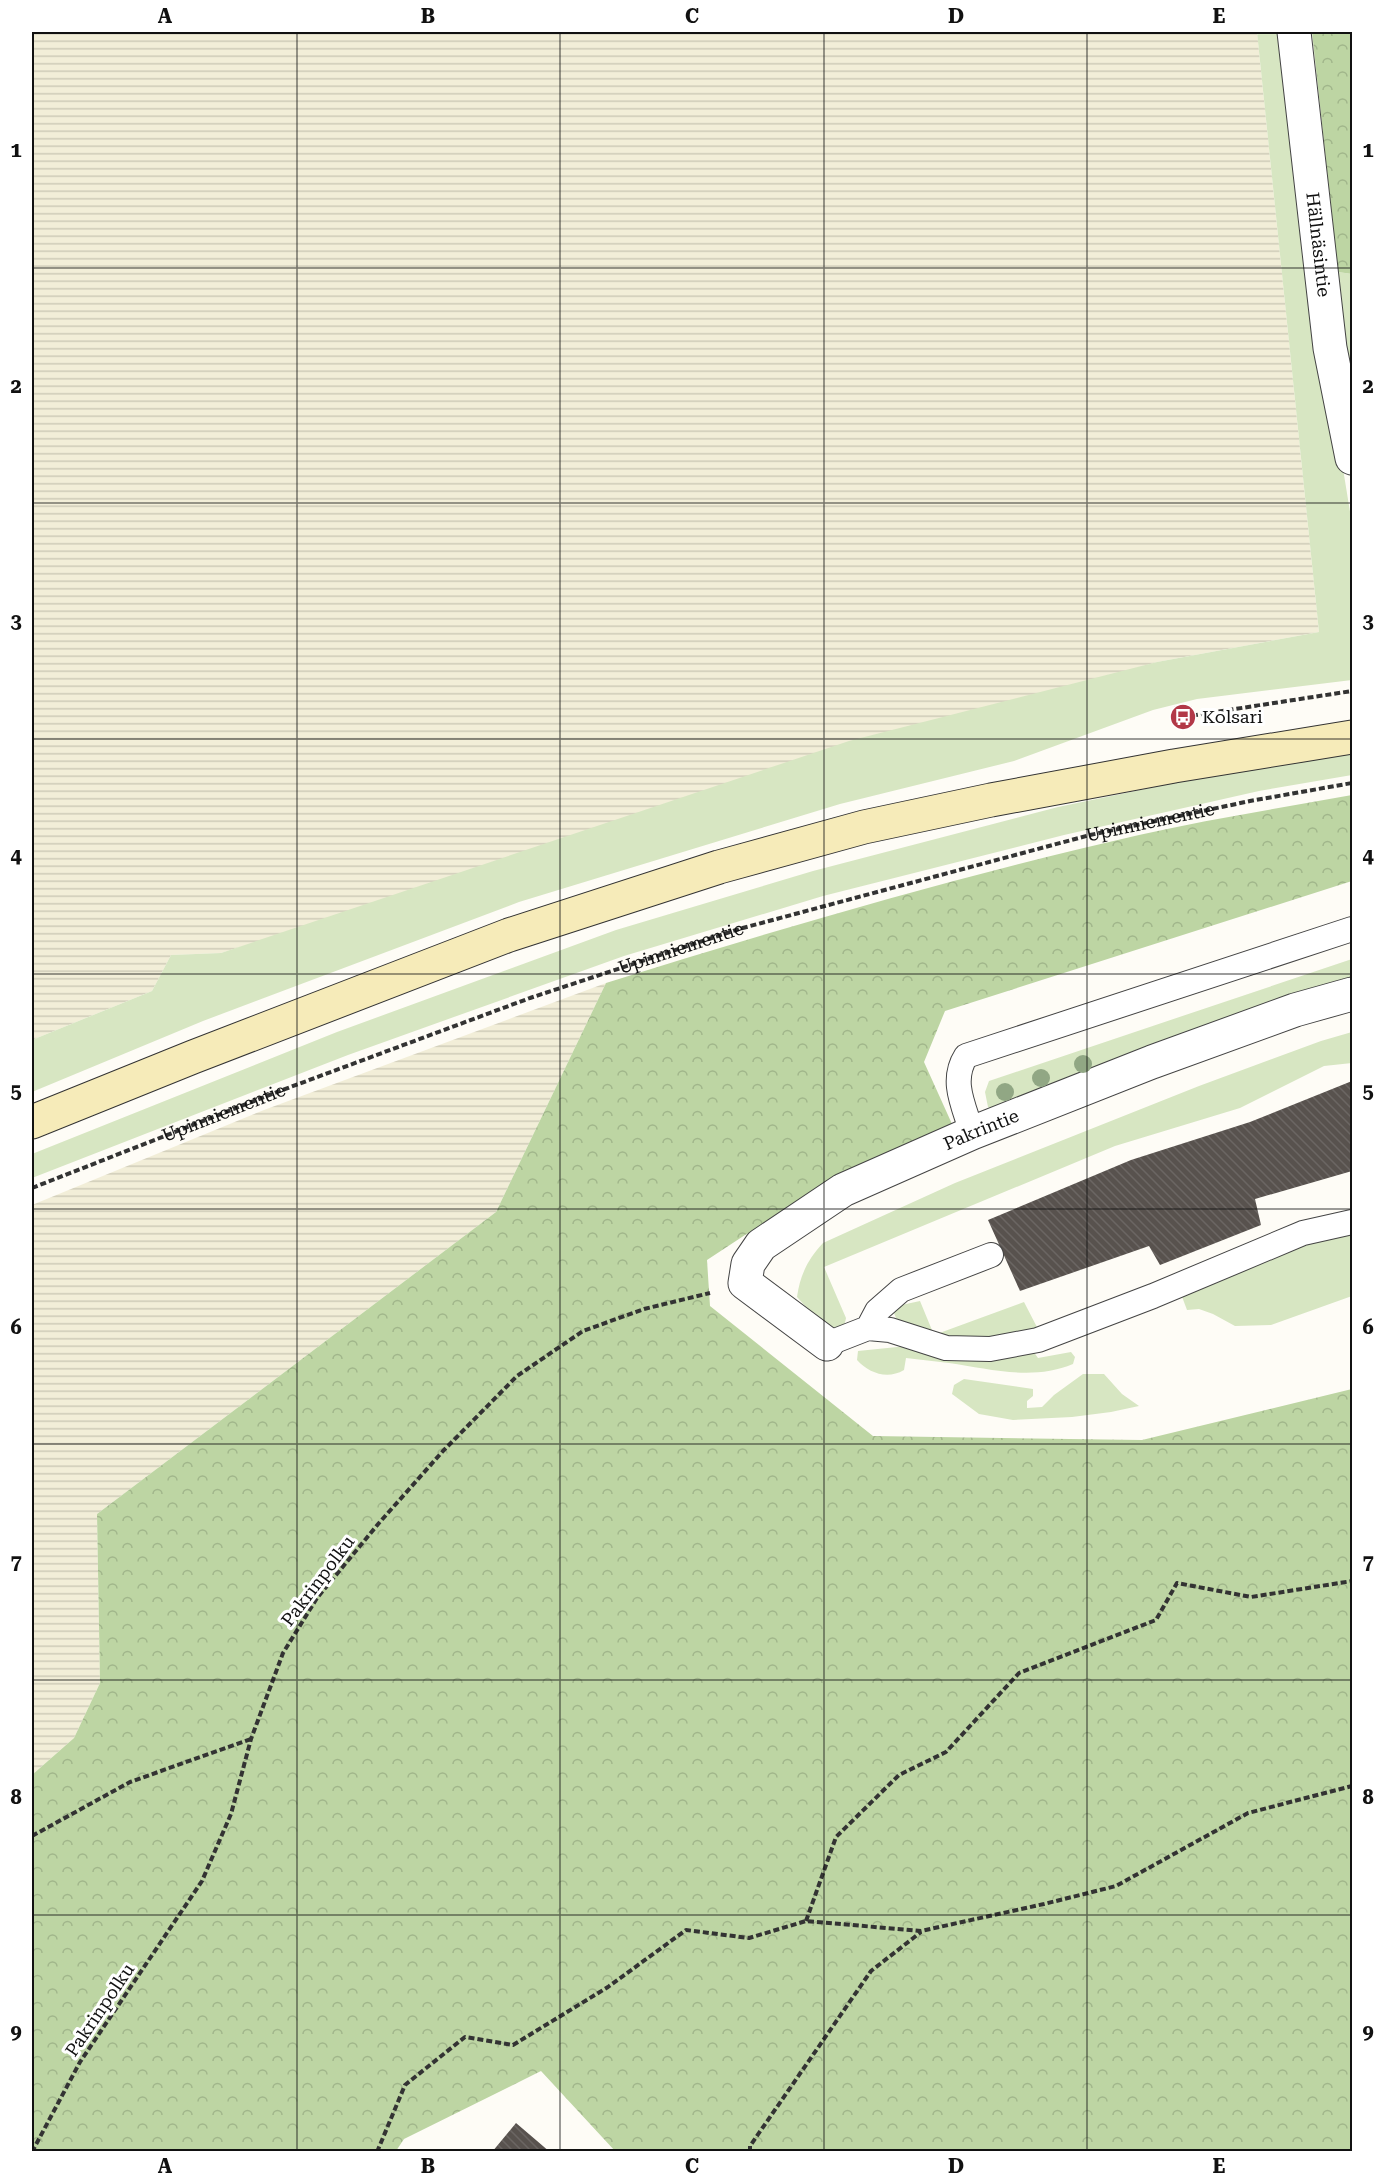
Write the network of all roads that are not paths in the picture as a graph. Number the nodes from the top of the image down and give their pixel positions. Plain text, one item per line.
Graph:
1 (1294, 32) edge
2 (1353, 458) edge
3 (1353, 737) edge
4 (1353, 929) edge
5 (1353, 994) edge
6 (32, 1122) edge
7 (972, 1133) junction
8 (1353, 1222) edge
9 (991, 1255) dead end
10 (868, 1328) junction
11 (827, 1344) joint

1 - 2 street, Hällnäsintie
3 - 6 main road
4 - 7 lane
5 - 7 street, Pakrintie
7 - 11 street, Pakrintie
8 - 10 lane
9 - 10 lane
10 - 11 lane

